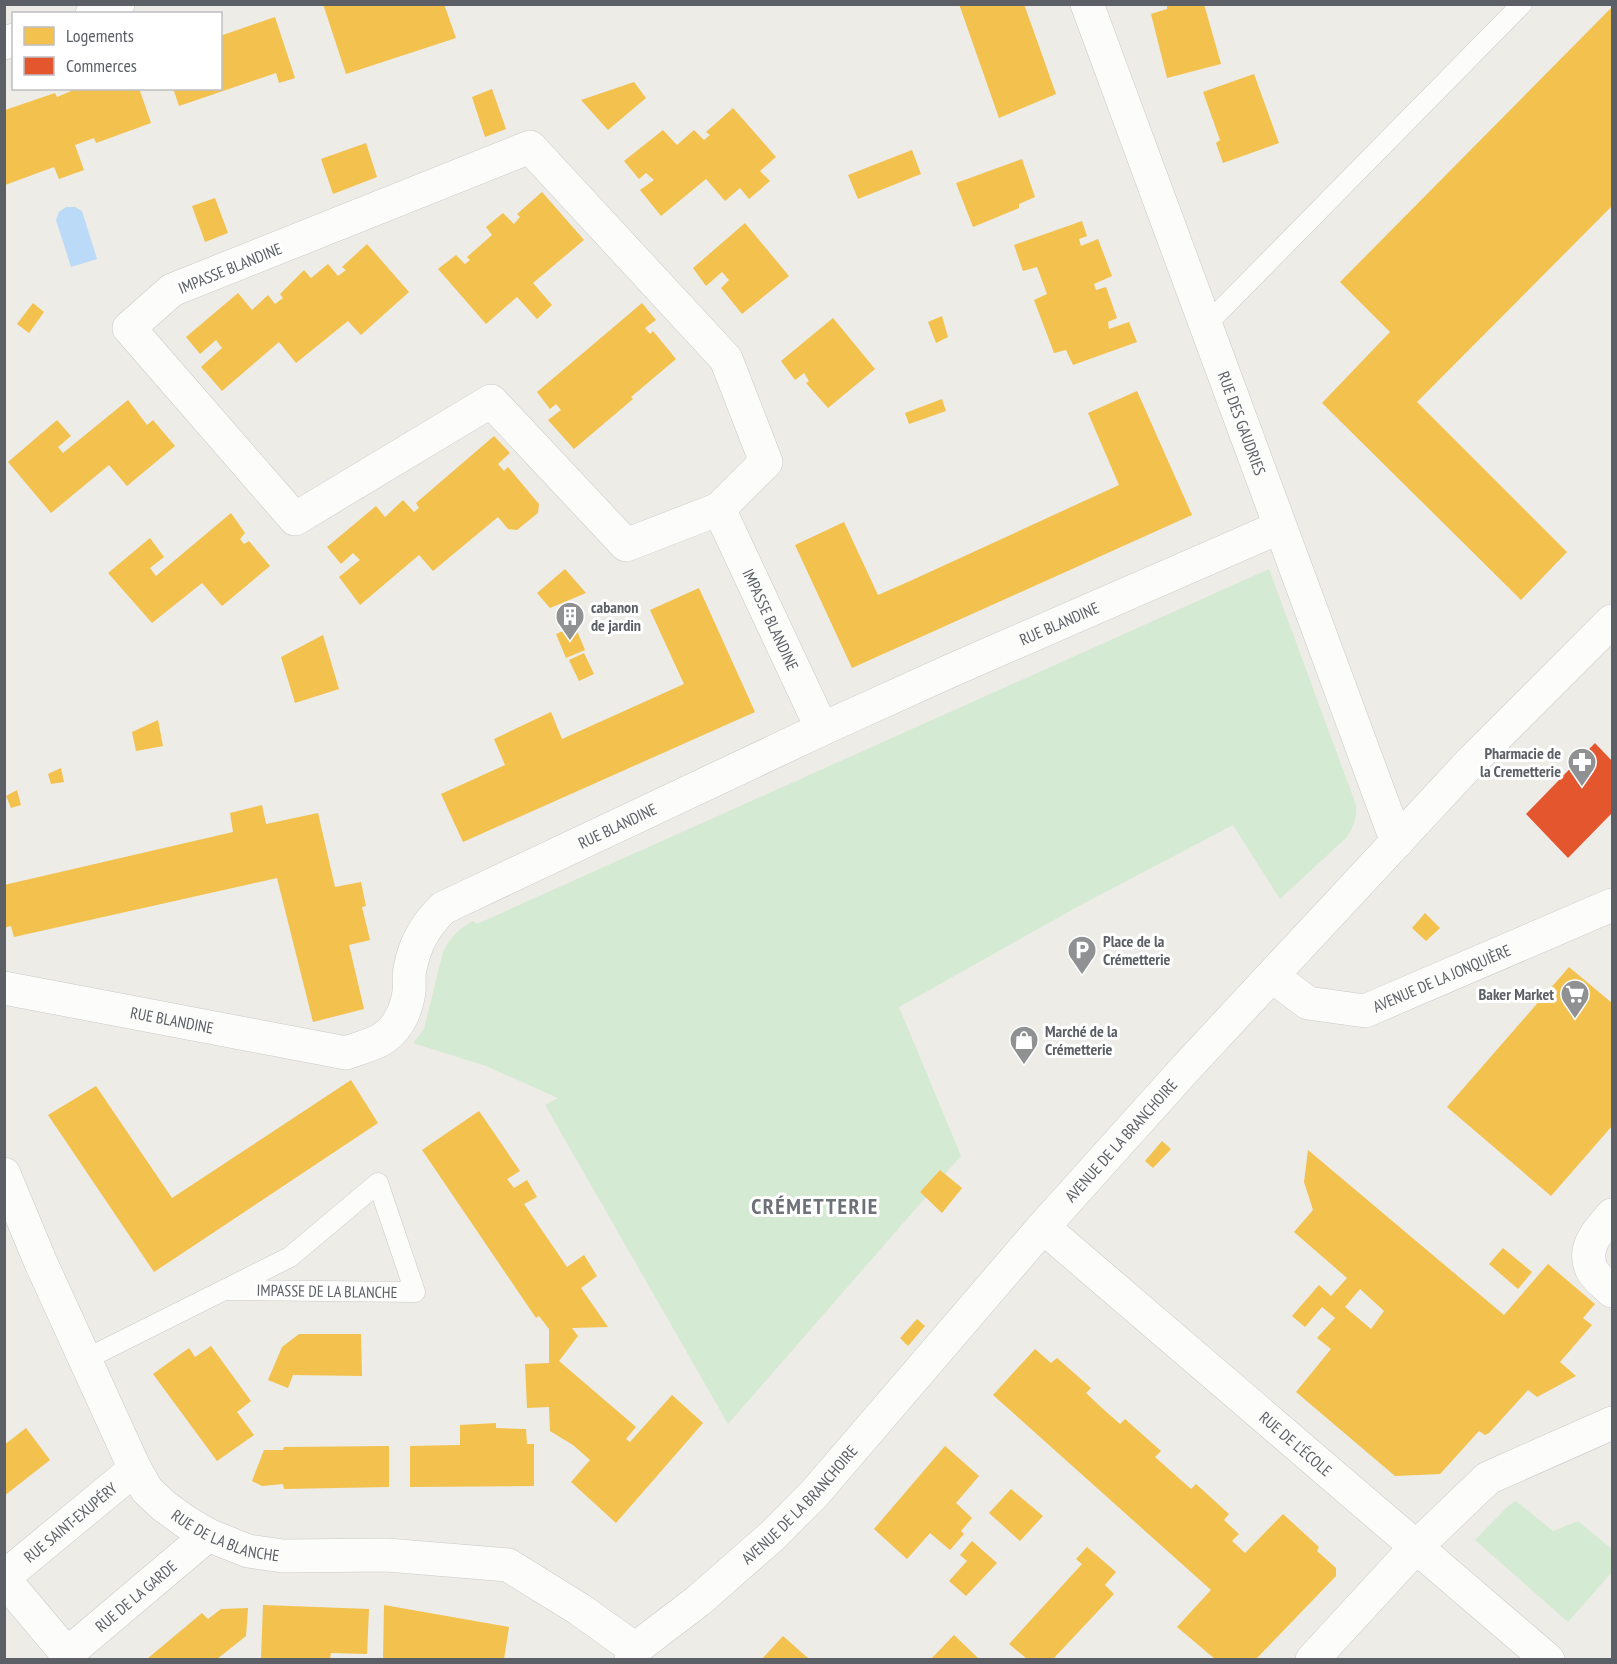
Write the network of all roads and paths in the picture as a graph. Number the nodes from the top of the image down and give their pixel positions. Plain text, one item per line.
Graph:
1 (118, 4) edge
2 (1087, 4) edge
3 (1522, 4) edge
4 (97, 12) edge
5 (1205, 326) junction
6 (719, 509) junction
7 (1280, 527) junction
8 (1612, 621) edge
9 (822, 729) junction
10 (1397, 842) junction
11 (1612, 905) edge
12 (1272, 976) junction
13 (4, 988) edge
14 (4, 1174) edge
15 (1612, 1215) edge
16 (1043, 1227) junction
17 (225, 1290) junction
18 (1612, 1292) edge
19 (86, 1359) junction
20 (1612, 1423) edge
21 (135, 1469) junction
22 (208, 1535) junction
23 (1416, 1547) junction
24 (4, 1578) edge
25 (633, 1654) edge
26 (67, 1657) edge
27 (1312, 1659) edge
28 (1548, 1659) edge

1 - 4 street
2 - 5 street, RUE DES GAUDRIES
3 - 5 lane
5 - 7 street, RUE DES GAUDRIES
6 - 6 street, IMPASSE BLANDINE
6 - 9 street, IMPASSE BLANDINE
7 - 9 street, RUE BLANDINE
7 - 10 street, RUE DES GAUDRIES
8 - 10 street, AVENUE DE LA BRANCHOIRE
9 - 13 street, RUE BLANDINE
10 - 12 street, AVENUE DE LA BRANCHOIRE
11 - 12 street, AVENUE DE LA JONQUIÈRE
12 - 16 street, AVENUE DE LA BRANCHOIRE
14 - 19 street, RUE DE LA BLANCHE
15 - 18 street
16 - 23 street, RUE DE L'ÉCOLE
16 - 25 street, AVENUE DE LA BRANCHOIRE
17 - 17 lane, IMPASSE DE LA BLANCHE
17 - 19 lane, IMPASSE DE LA BLANCHE
19 - 21 street, RUE DE LA BLANCHE
20 - 23 street
21 - 22 street, RUE DE LA BLANCHE
21 - 24 street, RUE SAINT-EXUPÉRY
22 - 25 street, RUE DE LA BLANCHE
22 - 26 street, RUE DE LA GARDE
23 - 27 street
23 - 28 street, RUE DE L'ÉCOLE
24 - 26 street

